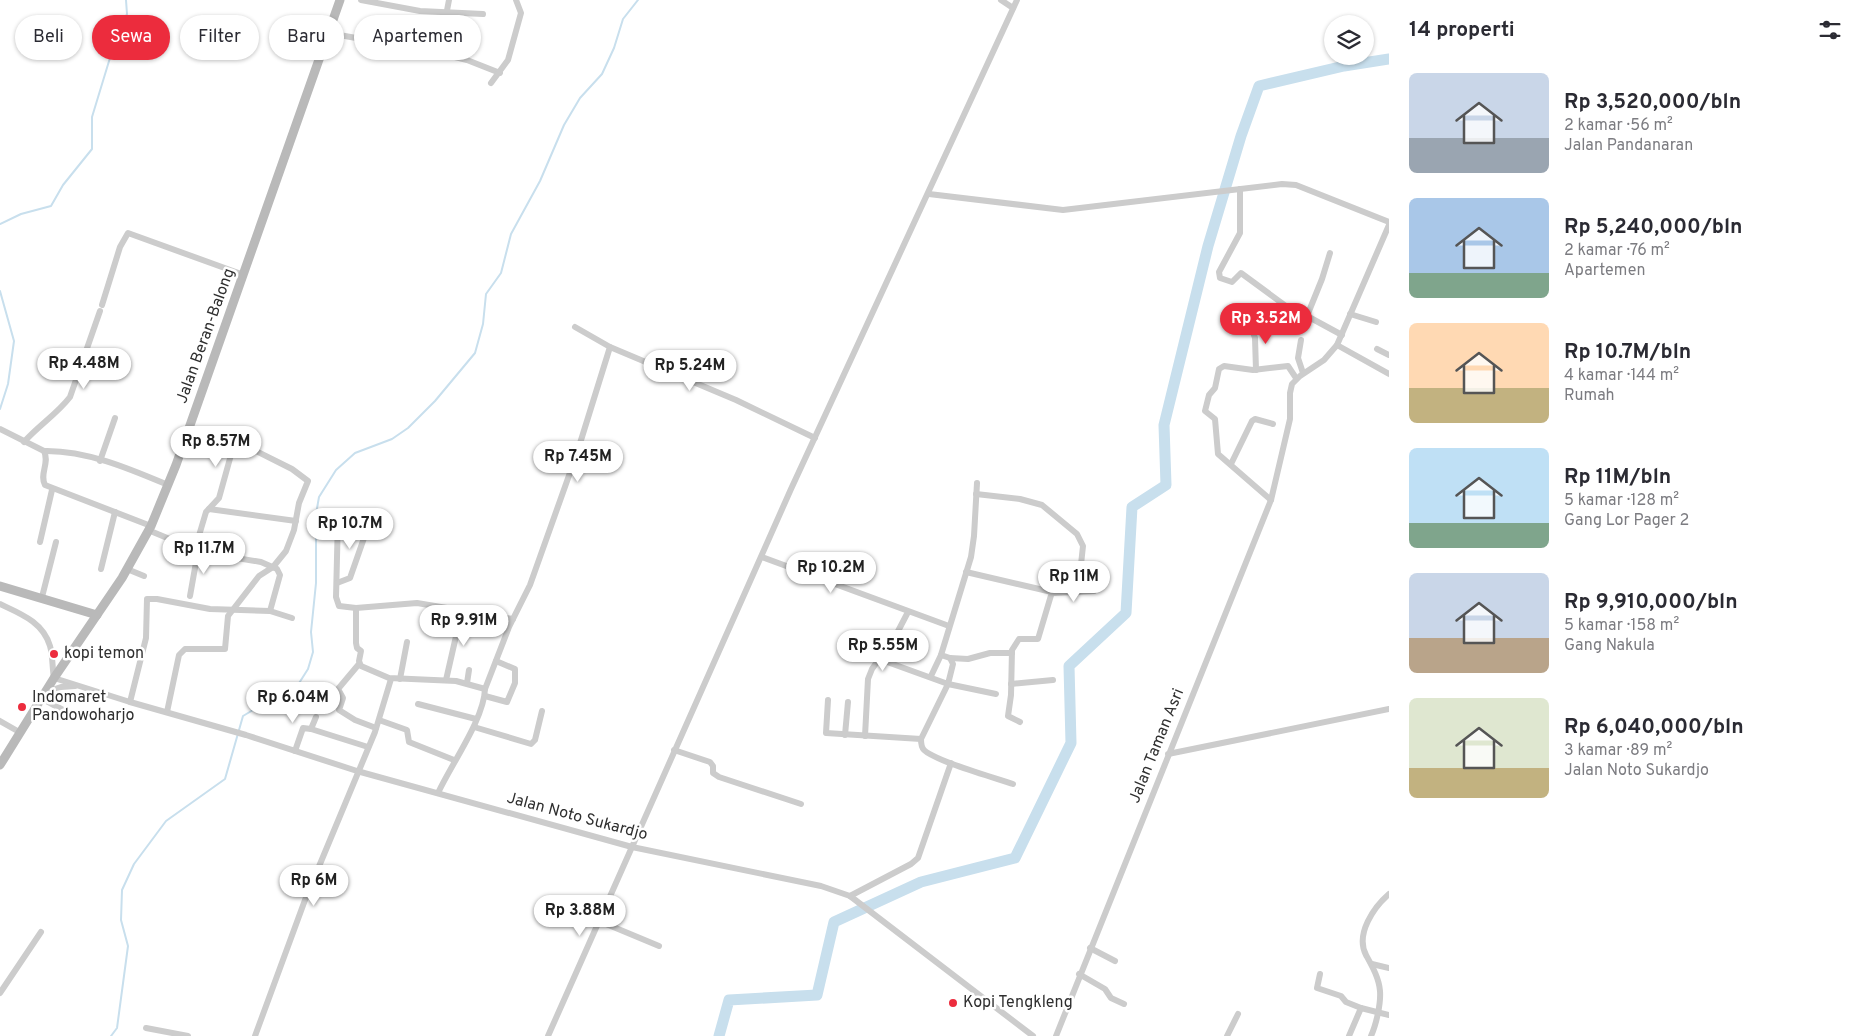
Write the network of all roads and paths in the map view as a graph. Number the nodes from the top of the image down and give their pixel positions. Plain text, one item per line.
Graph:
1 (340, 0) edge
2 (362, 0) edge
3 (449, 0) edge
4 (516, 0) edge
5 (1001, 0) edge
6 (1017, 0) edge
7 (1013, 8) junction
8 (448, 13) junction
9 (483, 14) dead end
10 (335, 15) edge
11 (319, 60) edge
12 (467, 60) edge
13 (500, 73) junction
14 (491, 83) dead end
15 (1240, 189) junction
16 (929, 194) junction
17 (1389, 224) edge
18 (1330, 253) dead end
19 (244, 275) junction
20 (1350, 314) junction
21 (1307, 316) junction
22 (1376, 322) dead end
23 (1251, 326) dead end
24 (575, 327) dead end
25 (1342, 335) junction
26 (1301, 340) dead end
27 (1337, 345) junction
28 (610, 347) junction
29 (1377, 349) dead end
30 (1389, 355) edge
31 (1256, 370) junction
32 (1303, 374) junction
33 (1389, 374) edge
34 (1296, 378) junction
35 (115, 418) dead end
36 (1272, 424) dead end
37 (0, 429) edge
38 (187, 434) junction
39 (816, 438) junction
40 (24, 442) junction
41 (234, 444) junction
42 (44, 451) junction
43 (100, 461) junction
44 (1231, 464) junction
45 (977, 483) dead end
46 (168, 485) junction
47 (52, 490) junction
48 (976, 494) junction
49 (1271, 500) junction
50 (209, 508) junction
51 (115, 512) junction
52 (296, 521) junction
53 (149, 528) junction
54 (40, 542) dead end
55 (56, 542) dead end
56 (196, 550) junction
57 (762, 557) junction
58 (273, 566) junction
59 (101, 569) dead end
60 (127, 569) junction
61 (966, 572) junction
62 (144, 576) dead end
63 (337, 583) junction
64 (0, 586) edge
65 (1078, 592) junction
66 (1094, 592) dead end
67 (1052, 593) junction
68 (190, 596) dead end
69 (42, 597) junction
70 (0, 604) edge
71 (356, 608) junction
72 (462, 610) junction
73 (232, 611) junction
74 (270, 611) junction
75 (908, 612) junction
76 (97, 615) junction
77 (292, 618) dead end
78 (512, 619) junction
79 (949, 626) junction
80 (407, 642) dead end
81 (1012, 653) junction
82 (941, 655) junction
83 (950, 658) junction
84 (879, 659) junction
85 (496, 661) junction
86 (359, 664) junction
87 (469, 670) dead end
88 (931, 676) junction
89 (54, 678) junction
90 (391, 679) junction
91 (400, 679) junction
92 (446, 680) junction
93 (1053, 680) dead end
94 (467, 683) junction
95 (948, 684) junction
96 (1011, 684) junction
97 (79, 686) junction
98 (485, 689) junction
99 (996, 694) dead end
100 (43, 695) junction
101 (485, 696) junction
102 (828, 700) dead end
103 (130, 702) junction
104 (848, 702) dead end
105 (418, 704) dead end
106 (1389, 709) edge
107 (542, 711) dead end
108 (167, 712) junction
109 (74, 716) dead end
110 (316, 717) dead end
111 (476, 719) junction
112 (380, 720) junction
113 (0, 721) edge
114 (1020, 722) dead end
115 (474, 727) junction
116 (376, 728) junction
117 (311, 729) junction
118 (21, 733) junction
119 (845, 735) junction
120 (865, 736) junction
121 (921, 739) junction
122 (368, 747) junction
123 (674, 750) junction
124 (295, 751) junction
125 (1168, 754) junction
126 (454, 760) junction
127 (951, 763) junction
128 (0, 765) edge
129 (357, 771) junction
130 (1013, 784) dead end
131 (438, 793) junction
132 (801, 804) dead end
133 (632, 847) junction
134 (1389, 894) edge
135 (850, 896) junction
136 (599, 921) junction
137 (41, 932) dead end
138 (659, 946) dead end
139 (1090, 948) junction
140 (1115, 961) dead end
141 (1372, 964) junction
142 (1389, 968) edge
143 (1079, 974) junction
144 (1320, 974) dead end
145 (0, 993) edge
146 (1124, 1004) dead end
147 (1361, 1008) junction
148 (1377, 1012) junction
149 (1238, 1014) dead end
150 (1389, 1016) edge
151 (146, 1028) dead end
152 (188, 1036) edge
153 (255, 1036) edge
154 (548, 1036) edge
155 (1033, 1036) edge
156 (1056, 1036) edge
157 (1227, 1036) edge
158 (1349, 1036) edge
159 (1371, 1036) edge

1 - 10 main road, Jalan Beran-Balong
2 - 8 street
3 - 8 street
4 - 13 street
5 - 7 street
6 - 7 street
7 - 16 street
8 - 9 street
11 - 19 main road, Jalan Beran-Balong
12 - 13 street
13 - 14 street
15 - 16 street
15 - 17 street
15 - 21 street
16 - 39 street
17 - 20 street
18 - 21 street
19 - 38 main road, Jalan Beran-Balong
19 - 40 street
20 - 22 street
20 - 25 street
21 - 25 street
23 - 31 street
24 - 28 street
25 - 27 street
26 - 32 street
27 - 32 street
27 - 33 street
28 - 39 street
28 - 78 street
29 - 30 street
31 - 34 street
31 - 44 street
32 - 34 street
34 - 49 street, Jalan Taman Asri
35 - 43 street
36 - 44 street
37 - 40 street
38 - 41 street
38 - 46 main road, Jalan Beran-Balong
39 - 57 street
40 - 42 street
41 - 50 street
41 - 52 street
42 - 43 street
42 - 47 street
43 - 46 street
44 - 49 street
45 - 48 street
46 - 53 main road, Jalan Beran-Balong
47 - 51 street
47 - 54 street
48 - 61 street
48 - 65 street
49 - 125 street, Jalan Taman Asri
50 - 52 street
50 - 56 street
51 - 53 street
51 - 59 street
52 - 58 street
53 - 56 street
53 - 60 main road, Jalan Beran-Balong
55 - 69 street
56 - 58 street
56 - 68 street
57 - 75 street
57 - 123 street
58 - 73 street
58 - 74 street
60 - 62 street
60 - 76 main road, Jalan Beran-Balong
61 - 67 street
61 - 79 street
63 - 63 street
63 - 71 street
64 - 69 main road
65 - 66 street
65 - 67 street
67 - 81 street
69 - 76 main road
70 - 89 street
71 - 72 street
71 - 86 street
72 - 78 street
72 - 92 street
73 - 74 street
73 - 103 street
73 - 108 street
74 - 77 street
75 - 79 street
75 - 84 street
76 - 89 main road, Jalan Beran-Balong
78 - 85 street
79 - 82 street
80 - 91 street
81 - 83 street
81 - 96 street
82 - 83 street
82 - 88 street
83 - 95 street
84 - 88 street
84 - 120 street
85 - 98 street
85 - 101 street
86 - 90 street
86 - 116 street
87 - 94 street
88 - 95 street
89 - 97 street, Jalan Noto Sukardjo
89 - 100 main road, Jalan Beran-Balong
90 - 91 street
90 - 112 street
91 - 92 street
92 - 94 street
93 - 96 street
94 - 98 street
95 - 99 street
95 - 121 street
96 - 114 street
97 - 100 street, Jalan Noto Sukardjo
97 - 103 street, Jalan Noto Sukardjo
98 - 101 street
100 - 109 street
100 - 118 main road, Jalan Beran-Balong
101 - 111 street
102 - 119 street
103 - 108 street, Jalan Noto Sukardjo
104 - 119 street
105 - 111 street
106 - 125 street
107 - 115 street
108 - 124 street, Jalan Noto Sukardjo
110 - 117 street
111 - 115 street
112 - 116 street
112 - 126 street
113 - 118 street
115 - 126 street
116 - 122 street
117 - 122 street
117 - 124 street
118 - 128 main road, Jalan Beran-Balong
119 - 120 street
120 - 121 street
121 - 127 street
122 - 129 street
123 - 132 street
123 - 133 street
124 - 129 street, Jalan Noto Sukardjo
125 - 139 street, Jalan Taman Asri
126 - 131 street
127 - 130 street
127 - 135 street
129 - 131 street, Jalan Noto Sukardjo
129 - 153 street
131 - 133 street, Jalan Noto Sukardjo
133 - 135 street, Jalan Noto Sukardjo
133 - 136 street
134 - 141 street
135 - 155 street, Jalan Noto Sukardjo
136 - 138 street
136 - 154 street
137 - 145 street
139 - 140 street
139 - 143 street, Jalan Taman Asri
141 - 142 street
141 - 148 street
143 - 146 street
143 - 156 street, Jalan Taman Asri
144 - 147 street
147 - 148 street
147 - 158 street
148 - 150 street
148 - 159 street
149 - 157 street
151 - 152 street

